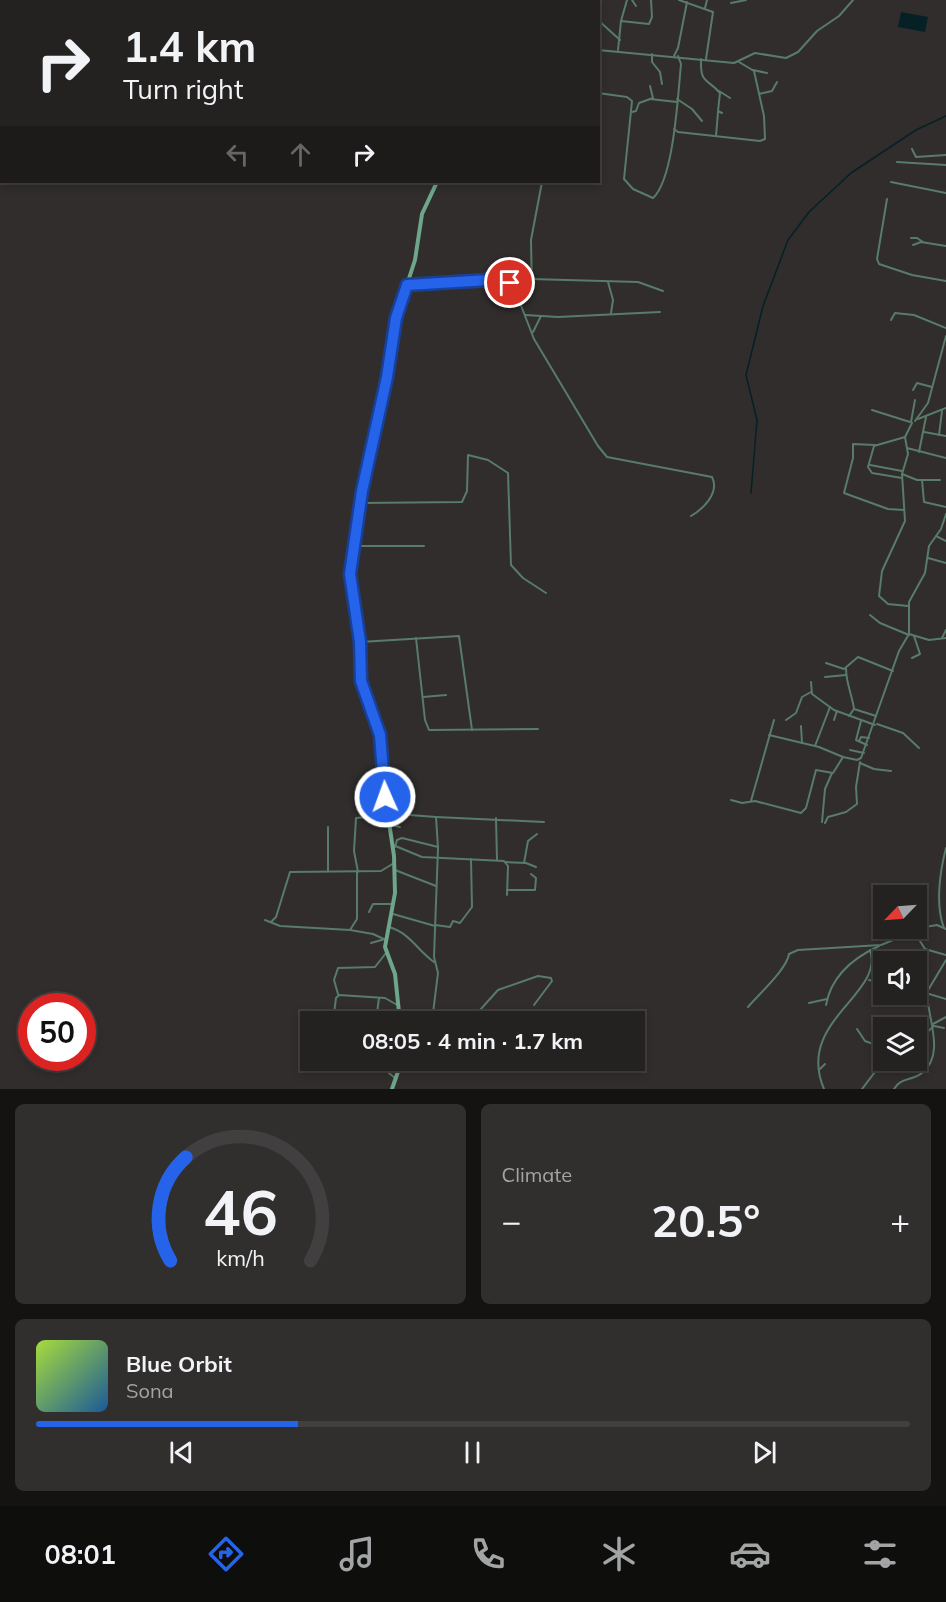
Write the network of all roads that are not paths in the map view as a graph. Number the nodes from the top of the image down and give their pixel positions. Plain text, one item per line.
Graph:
1 (627, 0) edge
2 (632, 0) edge
3 (651, 0) edge
4 (680, 0) edge
5 (707, 0) edge
6 (746, 0) edge
7 (853, 0) edge
8 (687, 2) junction
9 (731, 3) dead end
10 (636, 6) dead end
11 (705, 8) junction
12 (621, 21) junction
13 (600, 22) edge
14 (620, 40) junction
15 (600, 50) edge
16 (618, 51) junction
17 (652, 54) junction
18 (674, 56) junction
19 (678, 56) junction
20 (701, 59) junction
21 (706, 60) junction
22 (739, 62) junction
23 (753, 70) junction
24 (767, 73) dead end
25 (777, 82) dead end
26 (662, 84) dead end
27 (650, 86) dead end
28 (719, 91) junction
29 (600, 93) edge
30 (759, 94) junction
31 (730, 98) dead end
32 (650, 99) junction
33 (677, 100) junction
34 (632, 112) junction
35 (702, 121) dead end
36 (674, 129) junction
37 (716, 136) junction
38 (912, 149) dead end
39 (946, 156) edge
40 (897, 162) dead end
41 (946, 165) edge
42 (891, 182) dead end
43 (437, 183) edge
44 (542, 183) edge
45 (946, 193) edge
46 (887, 199) dead end
47 (911, 238) dead end
48 (946, 241) edge
49 (923, 242) junction
50 (913, 244) dead end
51 (945, 246) edge
52 (531, 275) junction
53 (532, 280) junction
54 (608, 281) junction
55 (946, 281) edge
56 (407, 283) junction
57 (663, 291) dead end
58 (520, 297) junction
59 (660, 312) dead end
60 (611, 314) junction
61 (525, 315) junction
62 (541, 316) junction
63 (891, 320) dead end
64 (946, 328) edge
65 (532, 334) junction
66 (946, 336) edge
67 (932, 387) junction
68 (913, 390) dead end
69 (915, 400) dead end
70 (946, 408) edge
71 (872, 410) dead end
72 (942, 411) junction
73 (926, 416) junction
74 (913, 422) junction
75 (924, 432) junction
76 (939, 435) junction
77 (946, 436) edge
78 (905, 437) junction
79 (875, 445) junction
80 (907, 448) junction
81 (919, 452) junction
82 (946, 459) edge
83 (868, 464) junction
84 (902, 474) junction
85 (922, 480) junction
86 (940, 480) dead end
87 (360, 502) junction
88 (946, 507) edge
89 (904, 510) junction
90 (946, 514) edge
91 (690, 516) dead end
92 (936, 536) junction
93 (946, 541) edge
94 (353, 546) junction
95 (424, 546) dead end
96 (928, 558) junction
97 (946, 563) edge
98 (546, 593) dead end
99 (908, 606) junction
100 (870, 615) dead end
101 (946, 630) edge
102 (909, 635) junction
103 (914, 636) junction
104 (416, 638) junction
105 (944, 638) edge
106 (360, 642) junction
107 (912, 658) dead end
108 (826, 663) dead end
109 (846, 668) junction
110 (893, 672) junction
111 (846, 675) junction
112 (825, 677) dead end
113 (811, 682) dead end
114 (811, 692) junction
115 (446, 695) dead end
116 (423, 697) junction
117 (830, 707) junction
118 (854, 709) junction
119 (837, 711) junction
120 (849, 716) junction
121 (878, 716) junction
122 (774, 720) dead end
123 (786, 720) dead end
124 (834, 720) dead end
125 (861, 721) junction
126 (875, 724) junction
127 (801, 726) dead end
128 (538, 729) dead end
129 (472, 730) junction
130 (769, 735) junction
131 (869, 738) junction
132 (858, 741) junction
133 (802, 743) junction
134 (867, 745) junction
135 (815, 746) junction
136 (919, 748) dead end
137 (850, 750) dead end
138 (864, 753) junction
139 (843, 757) junction
140 (859, 761) junction
141 (891, 771) dead end
142 (832, 773) junction
143 (732, 800) dead end
144 (751, 801) junction
145 (389, 816) junction
146 (435, 817) junction
147 (496, 818) junction
148 (544, 822) dead end
149 (390, 825) junction
150 (328, 827) dead end
151 (400, 827) dead end
152 (537, 834) dead end
153 (394, 846) junction
154 (438, 847) junction
155 (946, 848) edge
156 (438, 859) junction
157 (471, 859) junction
158 (497, 860) junction
159 (505, 862) junction
160 (394, 863) junction
161 (524, 863) junction
162 (536, 867) dead end
163 (394, 870) junction
164 (328, 871) junction
165 (358, 872) junction
166 (531, 874) dead end
167 (944, 876) edge
168 (436, 886) junction
169 (507, 890) junction
170 (507, 895) dead end
171 (395, 903) junction
172 (369, 912) dead end
173 (393, 914) junction
174 (265, 920) dead end
175 (271, 922) junction
176 (435, 925) junction
177 (389, 927) junction
178 (927, 927) edge
179 (945, 928) edge
180 (350, 930) junction
181 (894, 939) edge
182 (916, 939) edge
183 (386, 940) junction
184 (371, 943) dead end
185 (881, 945) junction
186 (870, 950) junction
187 (386, 953) junction
188 (946, 955) edge
189 (946, 960) edge
190 (434, 962) junction
191 (868, 980) junction
192 (873, 981) edge
193 (927, 994) junction
194 (338, 995) junction
195 (378, 998) junction
196 (827, 999) junction
197 (946, 999) edge
198 (809, 1003) dead end
199 (534, 1005) dead end
200 (826, 1005) dead end
201 (747, 1007) dead end
202 (399, 1008) junction
203 (334, 1011) edge
204 (376, 1011) edge
205 (399, 1011) edge
206 (419, 1011) edge
207 (433, 1011) edge
208 (479, 1011) edge
209 (946, 1017) edge
210 (933, 1025) junction
211 (944, 1028) dead end
212 (857, 1029) dead end
213 (927, 1031) edge
214 (873, 1044) edge
215 (825, 1064) dead end
216 (386, 1071) edge
217 (399, 1071) edge
218 (819, 1071) junction
219 (876, 1071) edge
220 (397, 1080) junction
221 (392, 1089) edge
222 (824, 1089) edge
223 (862, 1089) edge
224 (894, 1089) edge

1 - 12 street
2 - 10 street
3 - 12 street
4 - 8 street
5 - 11 street
6 - 9 street
7 - 22 street
8 - 11 street
8 - 18 street
11 - 21 street
12 - 14 street
13 - 14 street
14 - 16 street
15 - 16 street
16 - 17 street
17 - 18 street
17 - 26 street
18 - 19 street
19 - 20 street
19 - 33 street
20 - 21 street
20 - 28 street
21 - 22 street
22 - 23 street
23 - 24 street
23 - 30 street
25 - 30 street
27 - 32 street
28 - 31 street
28 - 37 street
29 - 34 street
30 - 37 street
32 - 33 street
32 - 34 street
33 - 35 street
33 - 36 street
34 - 36 street
36 - 37 street
38 - 39 street
40 - 41 street
42 - 45 street
43 - 56 main road
44 - 52 street
46 - 55 street
47 - 49 street
48 - 51 street
49 - 50 street
49 - 51 street
52 - 53 street
52 - 56 street
53 - 54 street
53 - 58 street
53 - 58 street
54 - 57 street
54 - 60 street
56 - 58 street
56 - 87 main road
58 - 61 street
59 - 60 street
60 - 62 street
61 - 62 street
61 - 65 street
62 - 65 street
63 - 64 street
65 - 91 street
66 - 67 street
67 - 68 street
67 - 74 street
69 - 74 street
70 - 72 street
71 - 74 street
72 - 73 street
72 - 76 street
73 - 74 street
73 - 75 street
74 - 78 street
75 - 76 street
75 - 81 street
76 - 77 street
78 - 79 street
78 - 80 street
79 - 83 street
79 - 89 street
80 - 81 street
80 - 84 street
81 - 82 street
83 - 84 street
83 - 84 street
84 - 85 street
84 - 89 street
85 - 86 street
85 - 88 street
87 - 94 main road
87 - 98 street
89 - 99 street
90 - 92 street
92 - 93 street
92 - 96 street
94 - 95 street
94 - 106 main road
96 - 97 street
96 - 99 street
99 - 102 street
100 - 102 street
101 - 105 street
102 - 103 street
102 - 110 street
103 - 105 street
103 - 107 street
104 - 106 street
104 - 116 street
104 - 129 street
106 - 145 main road
108 - 109 street
109 - 110 street
109 - 111 street
110 - 121 street
111 - 112 street
111 - 118 street
113 - 114 street
114 - 117 street
114 - 123 street
115 - 116 street
116 - 129 street
117 - 119 street
117 - 135 street
118 - 120 street
118 - 121 street
119 - 120 street
119 - 124 street
120 - 125 street
121 - 126 street
122 - 130 street
125 - 126 street
125 - 132 street
126 - 131 street
126 - 136 street
127 - 133 street
128 - 129 street
130 - 133 street
130 - 144 street
131 - 132 street
131 - 134 street
132 - 134 street
133 - 135 street
134 - 138 street
135 - 139 street
137 - 138 street
138 - 140 street
139 - 140 street
139 - 142 street
140 - 141 street
140 - 142 street
142 - 144 street
143 - 144 street
145 - 146 street
145 - 149 main road
145 - 165 street
146 - 147 street
146 - 154 street
147 - 148 street
147 - 158 street
149 - 151 street
149 - 153 main road
150 - 164 street
152 - 161 street
153 - 154 street
153 - 156 street
153 - 160 main road
154 - 156 street
155 - 167 street
156 - 157 street
156 - 168 street
157 - 158 street
157 - 176 street
158 - 159 street
159 - 161 street
159 - 169 street
160 - 163 main road
160 - 165 street
161 - 162 street
163 - 168 street
163 - 171 main road
164 - 165 street
164 - 175 street
165 - 180 street
166 - 169 street
167 - 179 street
168 - 176 street
169 - 170 street
171 - 172 street
171 - 173 main road
173 - 176 street
173 - 177 main road
174 - 175 street
175 - 180 street
176 - 190 street
177 - 183 main road
177 - 190 street
178 - 179 street
180 - 183 street
181 - 185 street
182 - 188 street
183 - 184 street
183 - 187 main road
185 - 186 street
185 - 201 street
186 - 191 street
186 - 196 street
187 - 194 street
187 - 202 main road
189 - 193 street
190 - 207 street
191 - 192 street
191 - 218 street
193 - 197 street
193 - 210 street
194 - 195 street
194 - 203 street
195 - 202 street
195 - 204 street
196 - 198 street
196 - 200 street
199 - 208 street
202 - 205 main road
202 - 206 street
209 - 210 street
210 - 211 street
210 - 213 street
210 - 224 street
212 - 214 street
215 - 218 street
216 - 220 street
217 - 220 main road
218 - 222 street
219 - 223 street
220 - 221 main road

